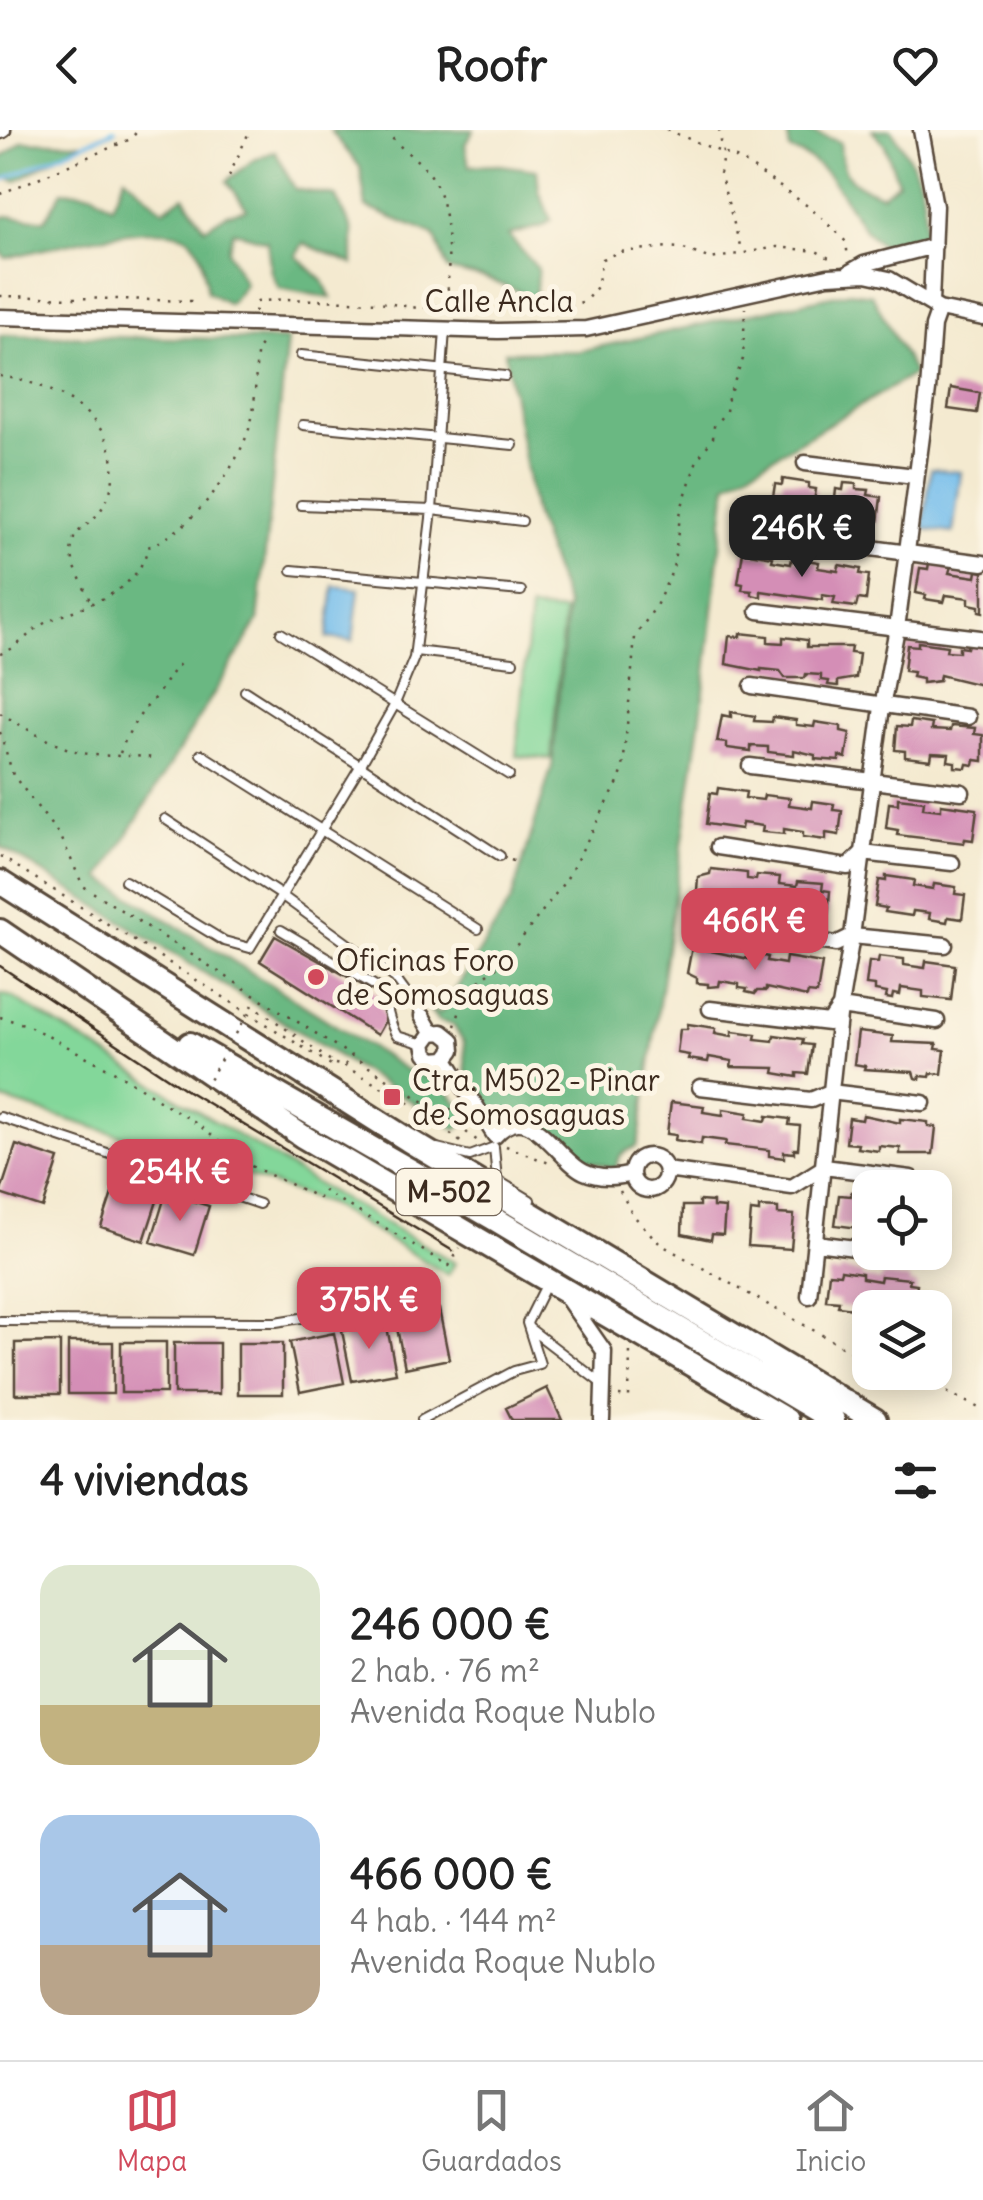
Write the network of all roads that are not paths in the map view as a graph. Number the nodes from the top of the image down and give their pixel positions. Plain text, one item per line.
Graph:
1 (921, 130) edge
2 (934, 246) junction
3 (843, 275) junction
4 (935, 306) junction
5 (0, 318) edge
6 (983, 318) edge
7 (446, 329) junction
8 (301, 354) dead end
9 (442, 369) junction
10 (506, 376) dead end
11 (302, 425) dead end
12 (437, 440) junction
13 (513, 444) dead end
14 (805, 463) dead end
15 (915, 476) junction
16 (302, 506) dead end
17 (432, 510) junction
18 (522, 520) dead end
19 (774, 535) dead end
20 (907, 553) junction
21 (983, 563) edge
22 (292, 570) dead end
23 (422, 581) junction
24 (521, 591) dead end
25 (758, 611) dead end
26 (898, 628) junction
27 (281, 633) dead end
28 (980, 638) dead end
29 (415, 651) junction
30 (514, 662) dead end
31 (752, 686) dead end
32 (245, 692) dead end
33 (394, 706) junction
34 (882, 707) junction
35 (968, 717) dead end
36 (201, 754) dead end
37 (750, 766) dead end
38 (359, 768) junction
39 (509, 775) dead end
40 (872, 780) junction
41 (962, 792) dead end
42 (165, 819) dead end
43 (322, 829) junction
44 (718, 847) dead end
45 (862, 853) junction
46 (500, 856) dead end
47 (952, 864) dead end
48 (124, 881) dead end
49 (0, 882) edge
50 (281, 895) junction
51 (722, 926) dead end
52 (478, 928) dead end
53 (281, 930) dead end
54 (0, 931) edge
55 (852, 936) junction
56 (945, 945) dead end
57 (61, 970) junction
58 (840, 1008) junction
59 (710, 1009) dead end
60 (422, 1016) joint
61 (936, 1021) dead end
62 (428, 1039) junction
63 (446, 1059) junction
64 (700, 1086) dead end
65 (830, 1092) junction
66 (922, 1103) dead end
67 (0, 1117) edge
68 (408, 1140) junction
69 (490, 1142) junction
70 (824, 1167) junction
71 (666, 1170) junction
72 (852, 1171) edge
73 (632, 1174) junction
74 (259, 1204) dead end
75 (816, 1242) junction
76 (852, 1247) edge
77 (626, 1268) junction
78 (554, 1283) junction
79 (810, 1296) dead end
80 (395, 1304) dead end
81 (0, 1321) edge
82 (529, 1328) junction
83 (603, 1386) junction
84 (833, 1395) junction
85 (422, 1420) edge
86 (602, 1420) edge
87 (786, 1420) edge
88 (833, 1420) edge
89 (875, 1420) edge
90 (885, 1420) edge

1 - 2 street
2 - 3 street
2 - 4 street
3 - 4 street, Calle Ancla
3 - 7 street, Calle Ancla
4 - 6 street, Calle Ancla
4 - 15 street
5 - 7 street, Calle Ancla
7 - 9 lane
8 - 9 lane
9 - 10 lane
9 - 12 lane
11 - 12 lane
12 - 13 lane
12 - 17 lane
14 - 15 street
15 - 20 street
16 - 17 lane
17 - 18 lane
17 - 23 lane
19 - 20 street
20 - 21 street
20 - 26 street
22 - 23 lane
23 - 24 lane
23 - 29 lane
25 - 26 street
26 - 28 street
26 - 34 street
27 - 33 lane
29 - 30 lane
29 - 33 lane
31 - 34 street
32 - 38 lane
33 - 38 lane
33 - 39 lane
34 - 35 street
34 - 40 street
36 - 43 lane
37 - 40 street
38 - 43 lane
38 - 46 lane
40 - 41 street
40 - 45 street
42 - 50 lane
43 - 50 lane
43 - 52 lane
44 - 45 street
45 - 47 street
45 - 55 street
48 - 50 lane
49 - 68 highway, M-502
50 - 60 lane
51 - 55 street
53 - 62 lane
54 - 57 highway, M-502
55 - 56 street
55 - 58 street
57 - 78 highway, M-502
57 - 88 highway, M-502
58 - 59 street
58 - 61 street
58 - 65 street
60 - 62 street
62 - 63 street
62 - 63 street
63 - 69 street
64 - 65 street
65 - 66 street
65 - 70 street
67 - 74 lane
68 - 69 lane
68 - 77 highway, M-502
69 - 73 street
69 - 77 lane
70 - 71 street
70 - 72 street
70 - 75 street
71 - 73 street
71 - 73 street
75 - 76 street
75 - 79 street
77 - 84 highway, M-502
78 - 82 lane
78 - 83 street
78 - 87 highway, M-502
80 - 81 lane
82 - 83 lane
82 - 85 lane
83 - 86 street
84 - 89 highway, M-502
84 - 90 highway, M-502

